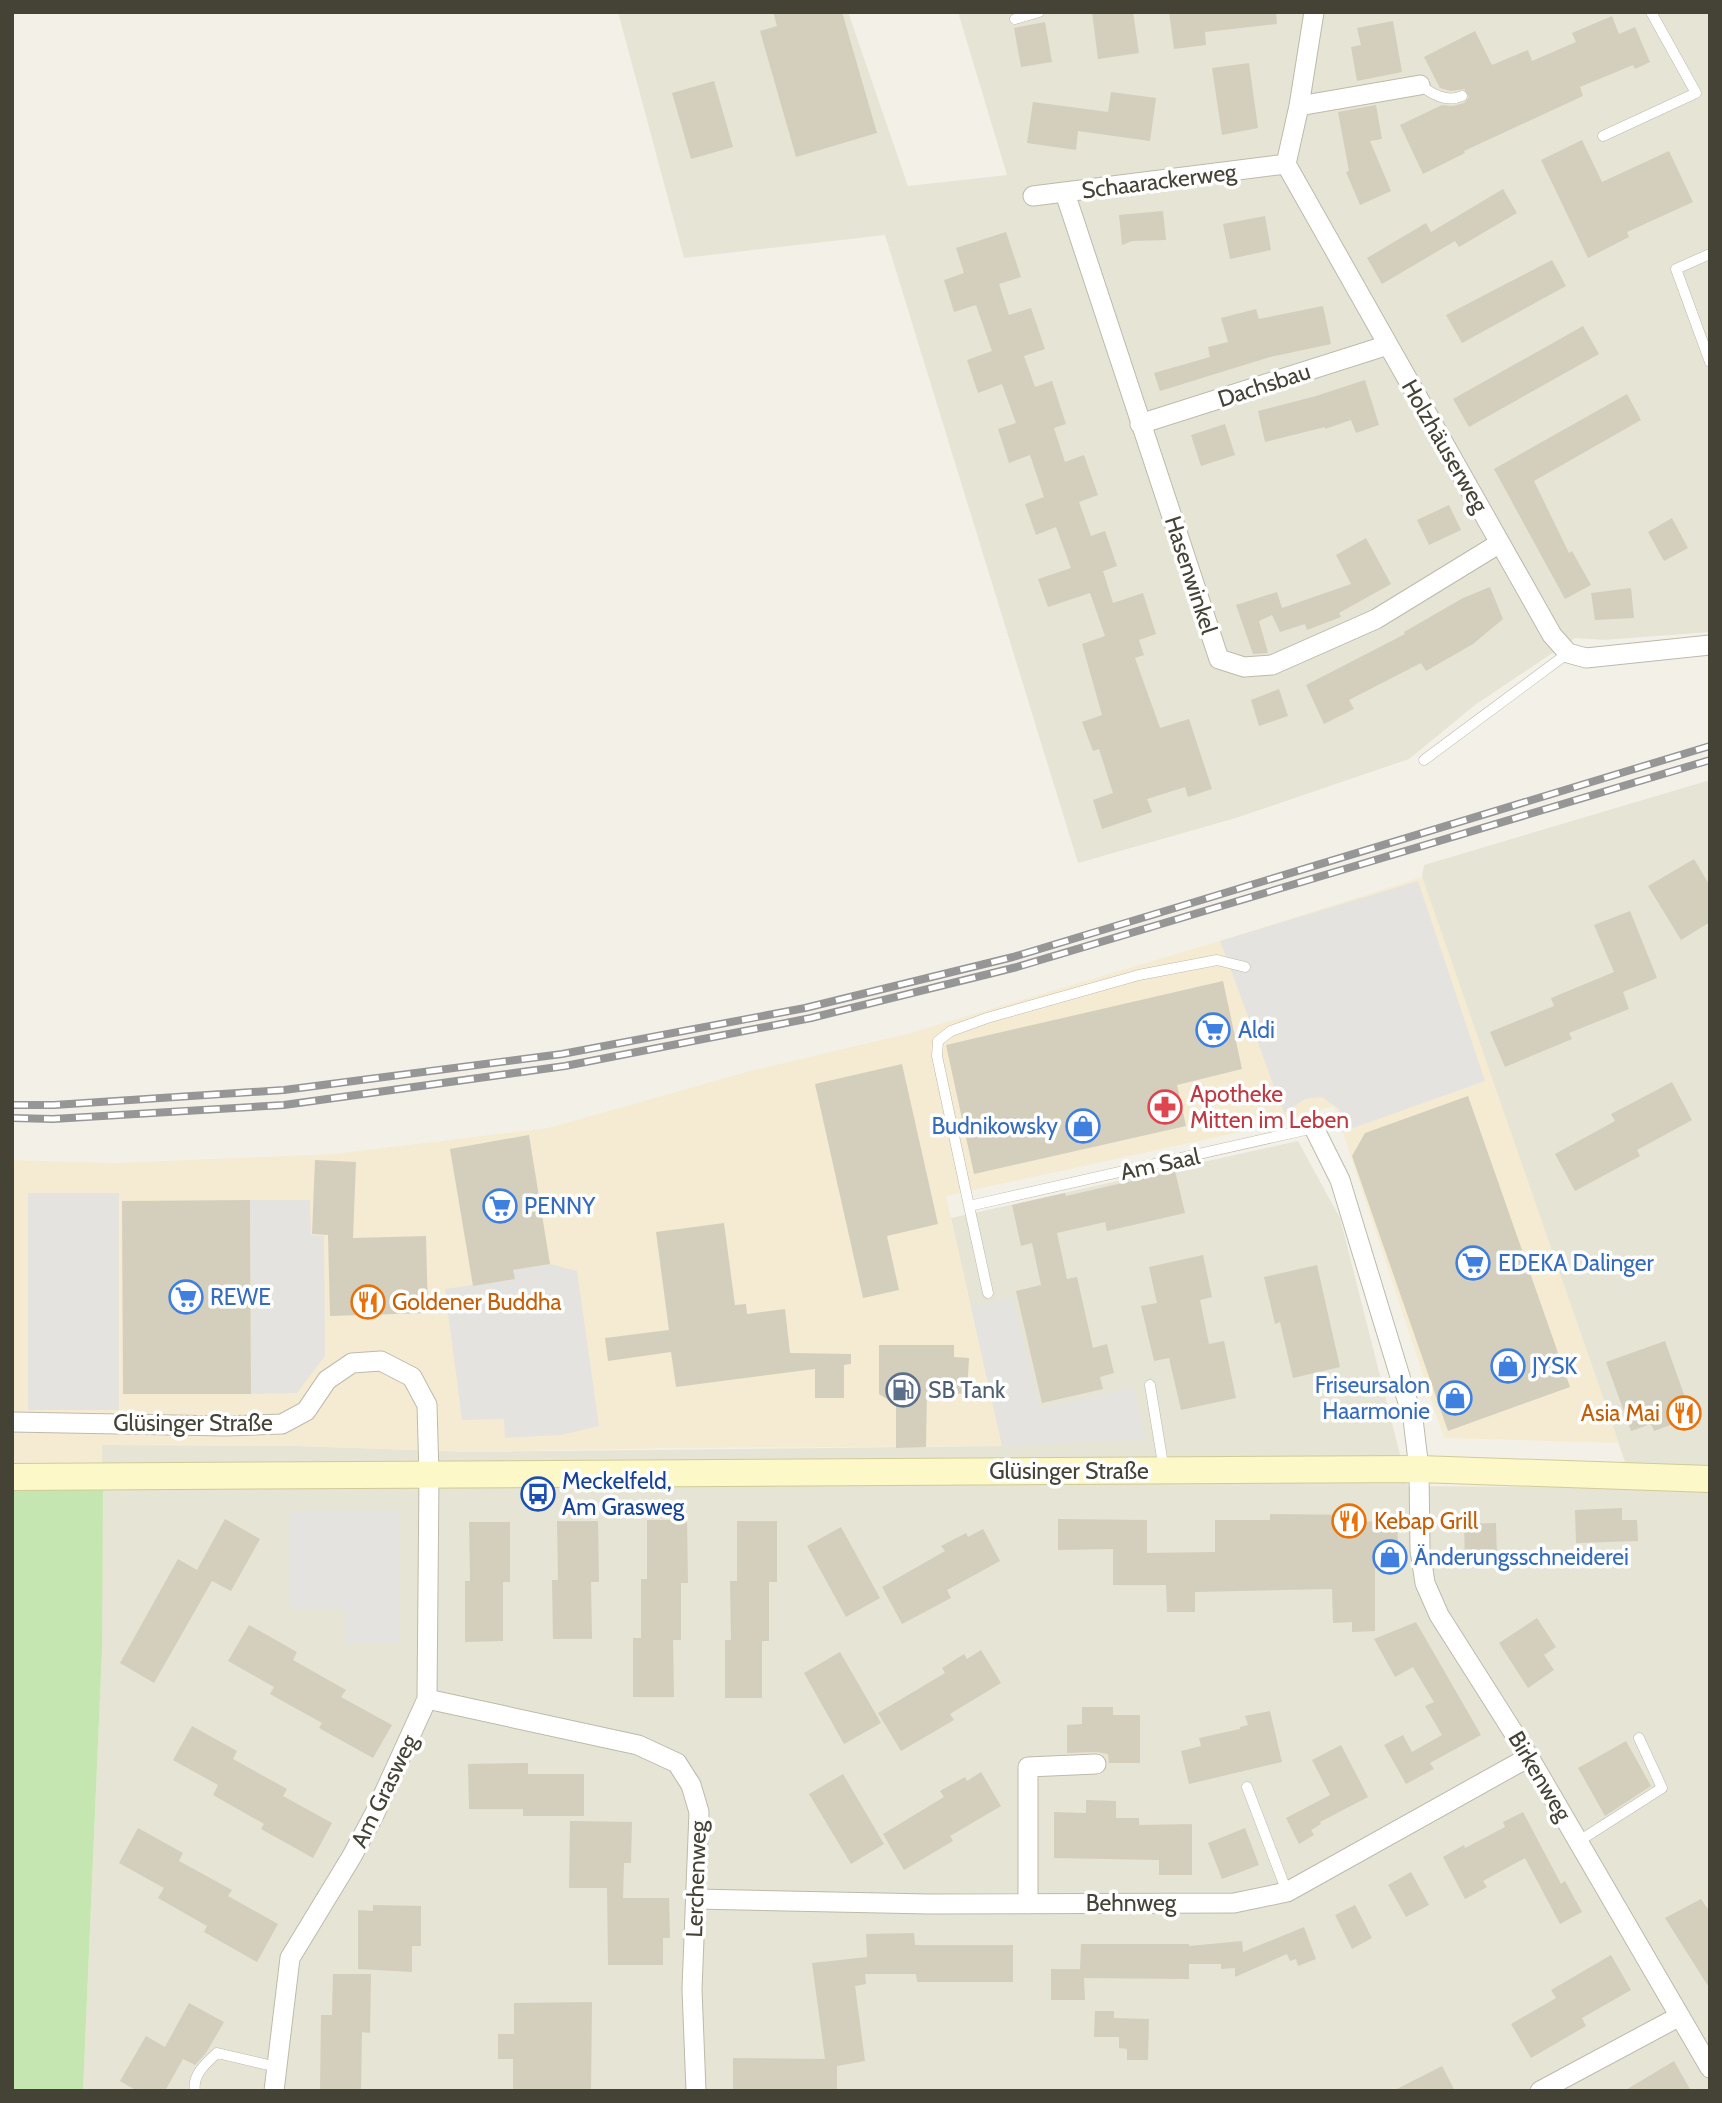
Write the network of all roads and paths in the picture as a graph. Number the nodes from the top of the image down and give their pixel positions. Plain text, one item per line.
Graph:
1 (1039, 12) edge
2 (1314, 12) edge
3 (1651, 12) edge
4 (1014, 19) dead end
5 (1420, 85) joint
6 (1462, 96) dead end
7 (1298, 106) junction
8 (1603, 136) dead end
9 (1286, 164) junction
10 (1065, 193) junction
11 (1033, 196) dead end
12 (1710, 254) edge
13 (1388, 345) junction
14 (1710, 362) edge
15 (1140, 424) junction
16 (1500, 543) junction
17 (1710, 645) edge
18 (1568, 653) junction
19 (1424, 760) dead end
20 (1245, 967) dead end
21 (1314, 1128) joint
22 (969, 1206) junction
23 (988, 1293) dead end
24 (1150, 1385) dead end
25 (12, 1422) edge
26 (1419, 1469) junction
27 (1164, 1471) junction
28 (429, 1475) junction
29 (12, 1477) edge
30 (1710, 1479) edge
31 (427, 1699) junction
32 (1639, 1738) dead end
33 (1529, 1757) junction
34 (1096, 1764) dead end
35 (1247, 1787) dead end
36 (1579, 1841) junction
37 (1287, 1892) junction
38 (696, 1899) junction
39 (1028, 1904) junction
40 (1680, 2016) junction
41 (277, 2067) junction
42 (1710, 2068) edge
43 (195, 2091) edge
44 (274, 2091) edge
45 (696, 2091) edge
46 (1541, 2091) edge

1 - 4 lane
2 - 7 street
3 - 8 lane
5 - 6 lane
5 - 7 street
7 - 9 street
9 - 10 street, Schaarackerweg
9 - 13 street, Holzhäuserweg
10 - 11 street, Schaarackerweg
10 - 15 street, Hasenwinkel
12 - 14 lane
13 - 15 street, Dachsbau
13 - 16 street, Holzhäuserweg
15 - 16 street, Hasenwinkel
16 - 18 street, Holzhäuserweg
17 - 18 street
18 - 19 lane
20 - 22 lane
21 - 22 lane, Am Saal
21 - 26 street, Am Saal
22 - 23 lane
24 - 27 lane
25 - 28 street, Glüsinger Straße
26 - 27 main road, Glüsinger Straße
26 - 30 main road, Glüsinger Straße
26 - 33 street, Birkenweg
27 - 28 main road, Glüsinger Straße
28 - 29 main road, Glüsinger Straße
28 - 31 street, Am Grasweg
31 - 38 street, Lerchenweg
31 - 41 street, Am Grasweg
32 - 36 lane
33 - 36 street, Birkenweg
33 - 37 street, Behnweg
34 - 39 street
35 - 37 lane
36 - 40 street, Birkenweg
37 - 39 street, Behnweg
38 - 39 street, Behnweg
38 - 45 street, Lerchenweg
40 - 42 street, Birkenweg
40 - 46 street
41 - 43 lane
41 - 44 street, Am Grasweg

